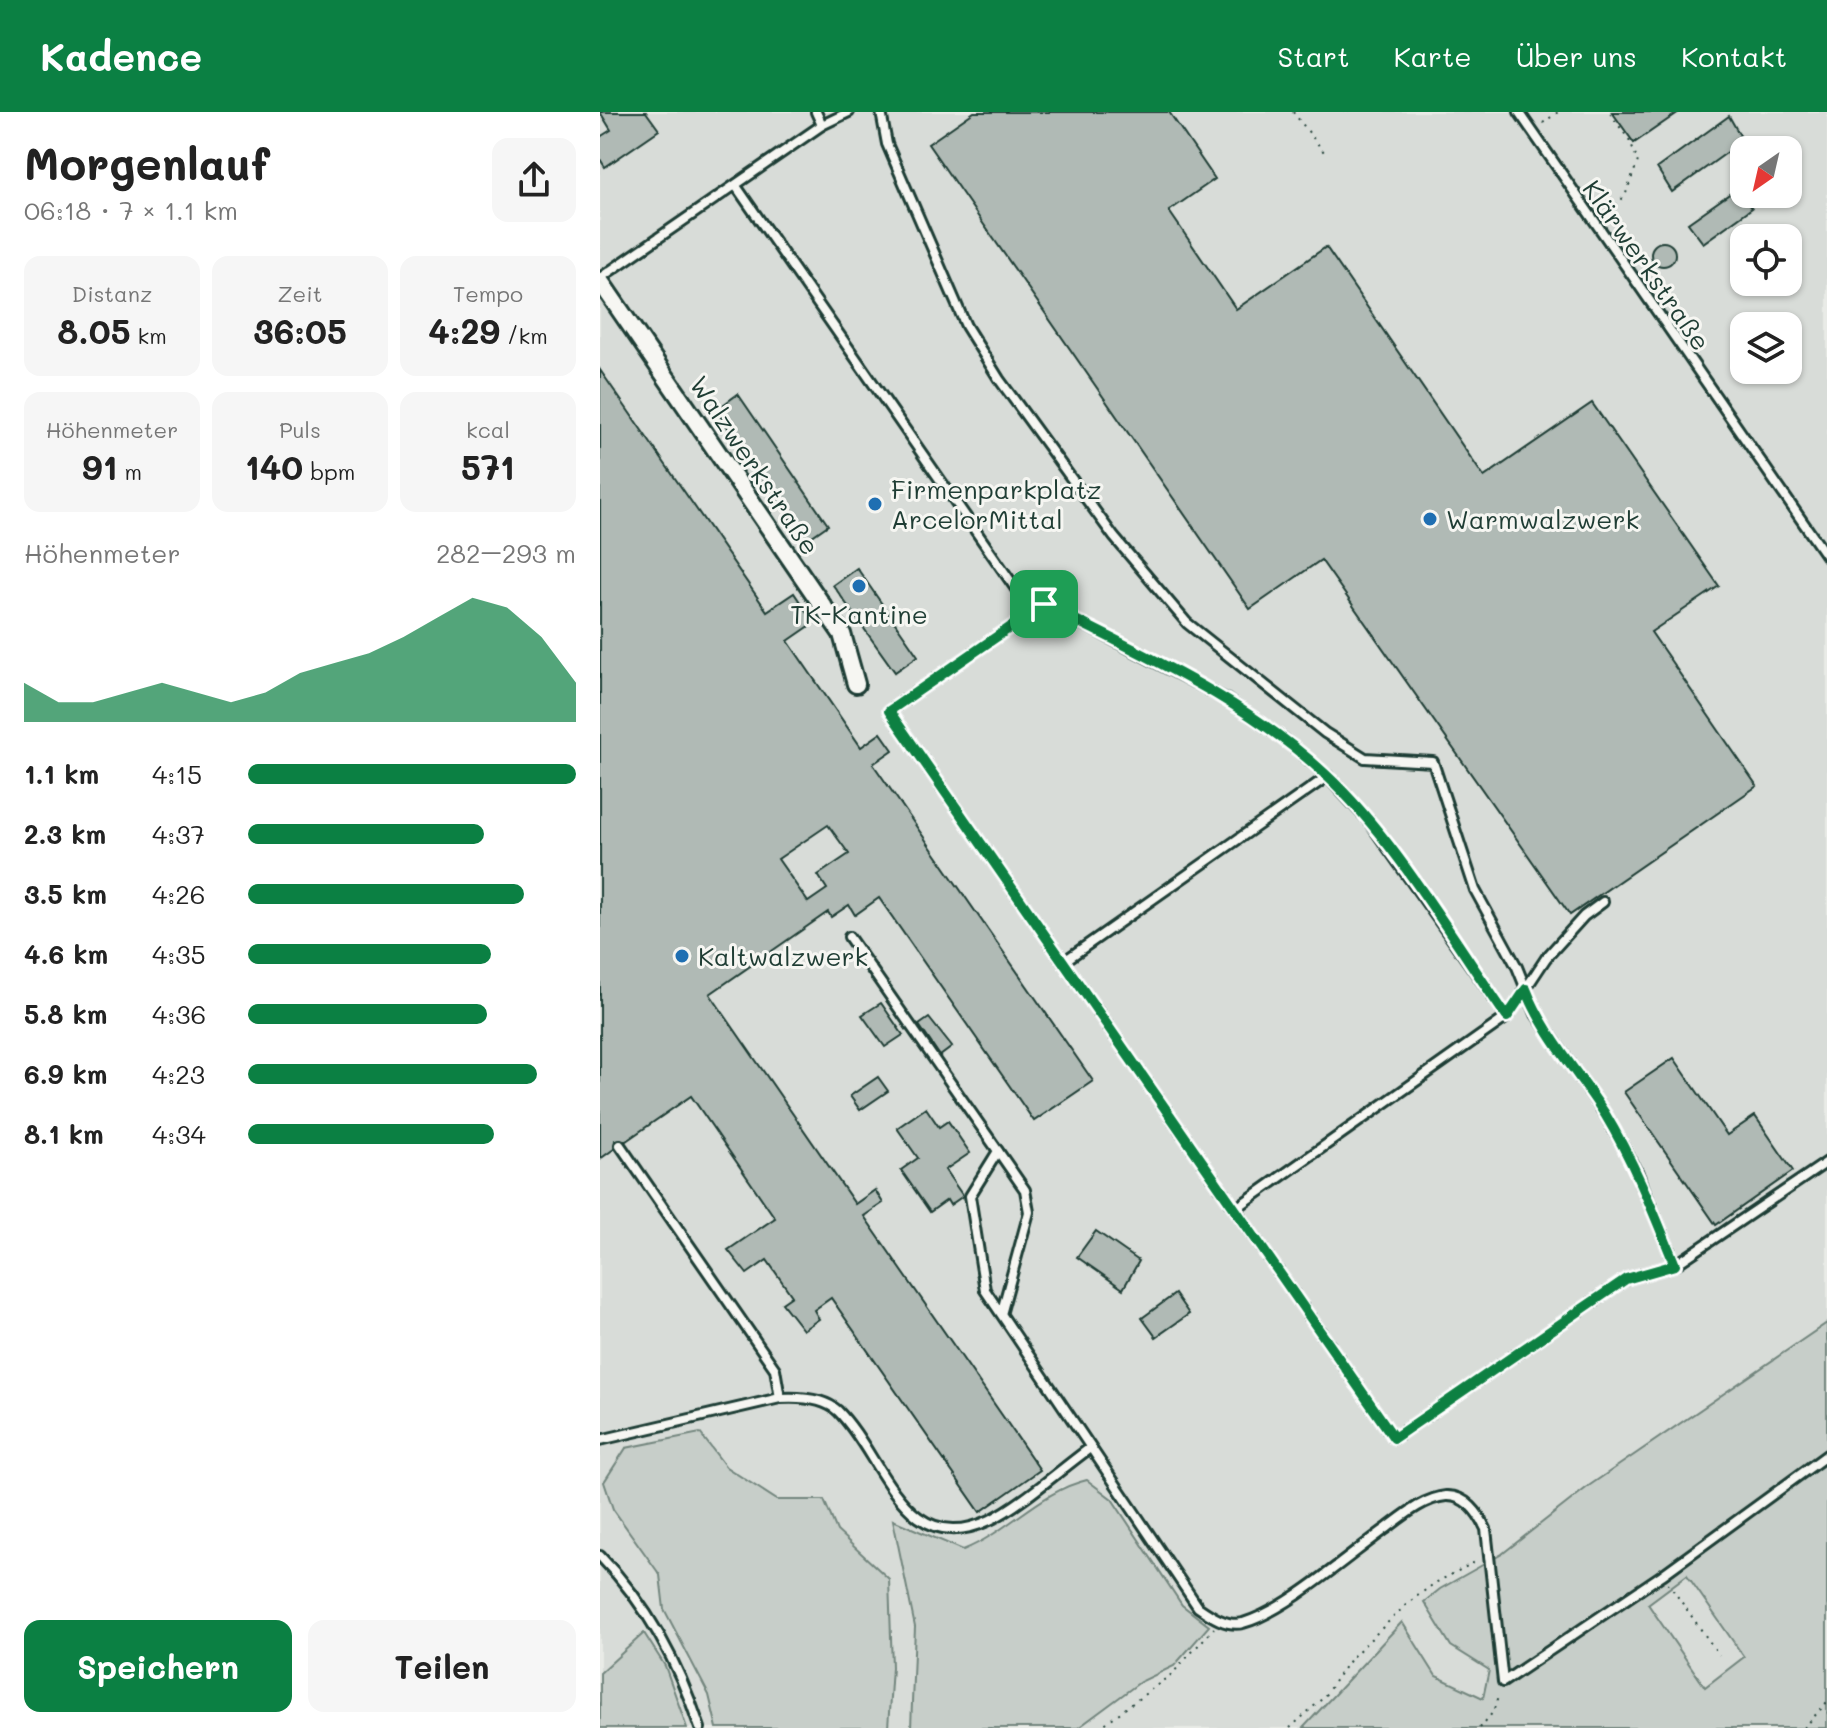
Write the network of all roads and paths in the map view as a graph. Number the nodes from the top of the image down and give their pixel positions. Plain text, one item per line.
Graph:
1 (816, 112) edge
2 (849, 112) edge
3 (881, 112) edge
4 (1293, 112) edge
5 (1519, 112) edge
6 (1558, 112) edge
7 (1609, 112) edge
8 (822, 125) junction
9 (1531, 130) junction
10 (1324, 152) dead end
11 (736, 186) junction
12 (1595, 226) junction
13 (600, 279) edge
14 (1827, 557) edge
15 (1044, 604) junction
16 (856, 684) dead end
17 (1328, 776) junction
18 (1603, 902) dead end
19 (849, 937) dead end
20 (1063, 962) junction
21 (1526, 989) junction
22 (1507, 1017) junction
23 (620, 1145) dead end
24 (998, 1151) junction
25 (1827, 1162) edge
26 (1235, 1209) junction
27 (1675, 1265) junction
28 (1001, 1312) junction
29 (780, 1398) junction
30 (600, 1440) edge
31 (1090, 1448) junction
32 (1827, 1455) edge
33 (1489, 1555) junction
34 (600, 1556) edge
35 (1662, 1575) junction
36 (1219, 1621) junction
37 (1719, 1655) dead end
38 (1503, 1682) junction
39 (1827, 1702) edge
40 (700, 1728) edge
41 (1099, 1728) edge
42 (1290, 1728) edge
43 (1480, 1728) edge
44 (1804, 1728) edge

1 - 8 lane
2 - 8 lane
3 - 21 lane
4 - 10 path
5 - 9 lane, Klärwerkstraße
6 - 9 path
7 - 12 path
8 - 11 lane
9 - 12 lane, Klärwerkstraße
11 - 13 lane
11 - 15 lane
12 - 14 lane, Klärwerkstraße
13 - 16 street, Walzwerkstraße
15 - 17 lane
15 - 20 lane
17 - 20 lane
17 - 22 lane
18 - 21 lane
19 - 24 lane
20 - 26 lane
21 - 22 lane
21 - 27 lane
22 - 26 lane
23 - 29 lane
24 - 28 lane
24 - 28 lane
25 - 27 lane
26 - 27 lane
28 - 31 lane
29 - 30 lane
29 - 31 lane
31 - 36 lane
32 - 35 lane
33 - 36 lane
33 - 38 lane
33 - 42 path
34 - 40 lane
35 - 37 path
35 - 38 lane
36 - 41 path
38 - 43 path
39 - 44 path

